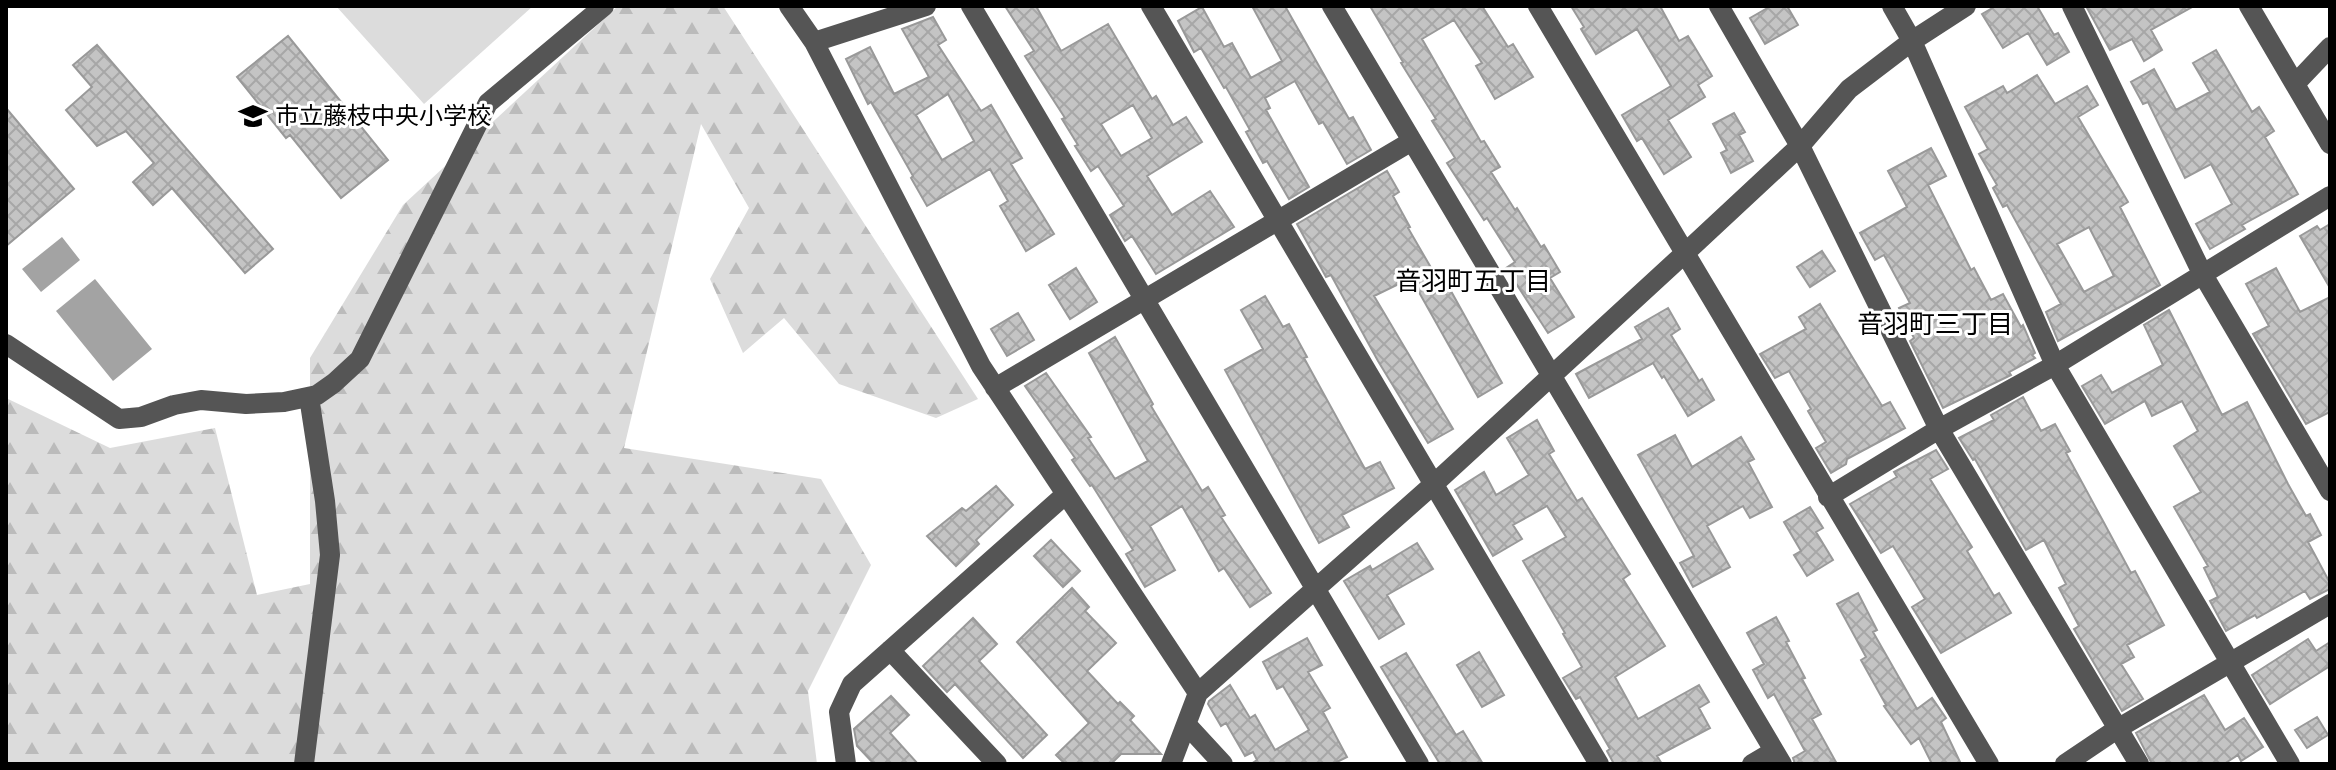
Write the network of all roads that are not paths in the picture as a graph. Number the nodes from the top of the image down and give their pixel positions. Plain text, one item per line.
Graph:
1 (604, 6) edge
2 (789, 6) edge
3 (926, 6) edge
4 (971, 6) edge
5 (1151, 6) edge
6 (1332, 6) edge
7 (1538, 6) edge
8 (1719, 6) edge
9 (1892, 6) edge
10 (1966, 6) edge
11 (2072, 6) edge
12 (2249, 6) edge
13 (1912, 41) junction
14 (814, 42) junction
15 (2330, 47) edge
16 (2295, 84) junction
17 (1412, 141) junction
18 (2330, 144) edge
19 (1800, 146) junction
20 (2330, 196) edge
21 (1278, 221) junction
22 (1684, 254) junction
23 (2202, 273) junction
24 (1145, 300) junction
25 (6, 344) edge
26 (2055, 365) junction
27 (1550, 375) junction
28 (995, 388) junction
29 (309, 397) junction
30 (1939, 429) junction
31 (1435, 483) junction
32 (2330, 491) edge
33 (1066, 494) junction
34 (1828, 497) junction
35 (1316, 588) junction
36 (2330, 604) edge
37 (890, 650) junction
38 (2231, 664) junction
39 (1198, 693) junction
40 (1187, 725) junction
41 (2117, 729) junction
42 (1778, 758) edge
43 (304, 764) edge
44 (846, 764) edge
45 (997, 764) edge
46 (1171, 764) edge
47 (1223, 764) edge
48 (1419, 764) edge
49 (1599, 764) edge
50 (1752, 764) edge
51 (1989, 764) edge
52 (2065, 764) edge
53 (2139, 764) edge
54 (2290, 764) edge

1 - 29 street
2 - 14 street
3 - 14 street
4 - 24 street
5 - 21 street
6 - 17 street
7 - 22 street
8 - 19 street
9 - 13 street
10 - 13 street
11 - 23 street
12 - 16 street
13 - 19 street
13 - 26 street
14 - 28 street
15 - 16 street
16 - 18 street
17 - 21 street
17 - 27 street
19 - 22 street
19 - 30 street
20 - 23 street
21 - 24 street
21 - 31 street
22 - 27 street
22 - 34 street
23 - 26 street
23 - 32 street
24 - 28 street
24 - 35 street
25 - 29 street
26 - 30 street
26 - 38 street
27 - 31 street
27 - 42 street
28 - 33 street
29 - 43 street
30 - 34 street
30 - 41 street
31 - 35 street
31 - 49 street
33 - 37 street
33 - 39 street
34 - 51 street
35 - 39 street
35 - 48 street
36 - 38 street
37 - 44 street
37 - 45 street
38 - 41 street
38 - 54 street
39 - 40 street
40 - 46 street
40 - 47 street
41 - 52 street
41 - 53 street
42 - 50 street

